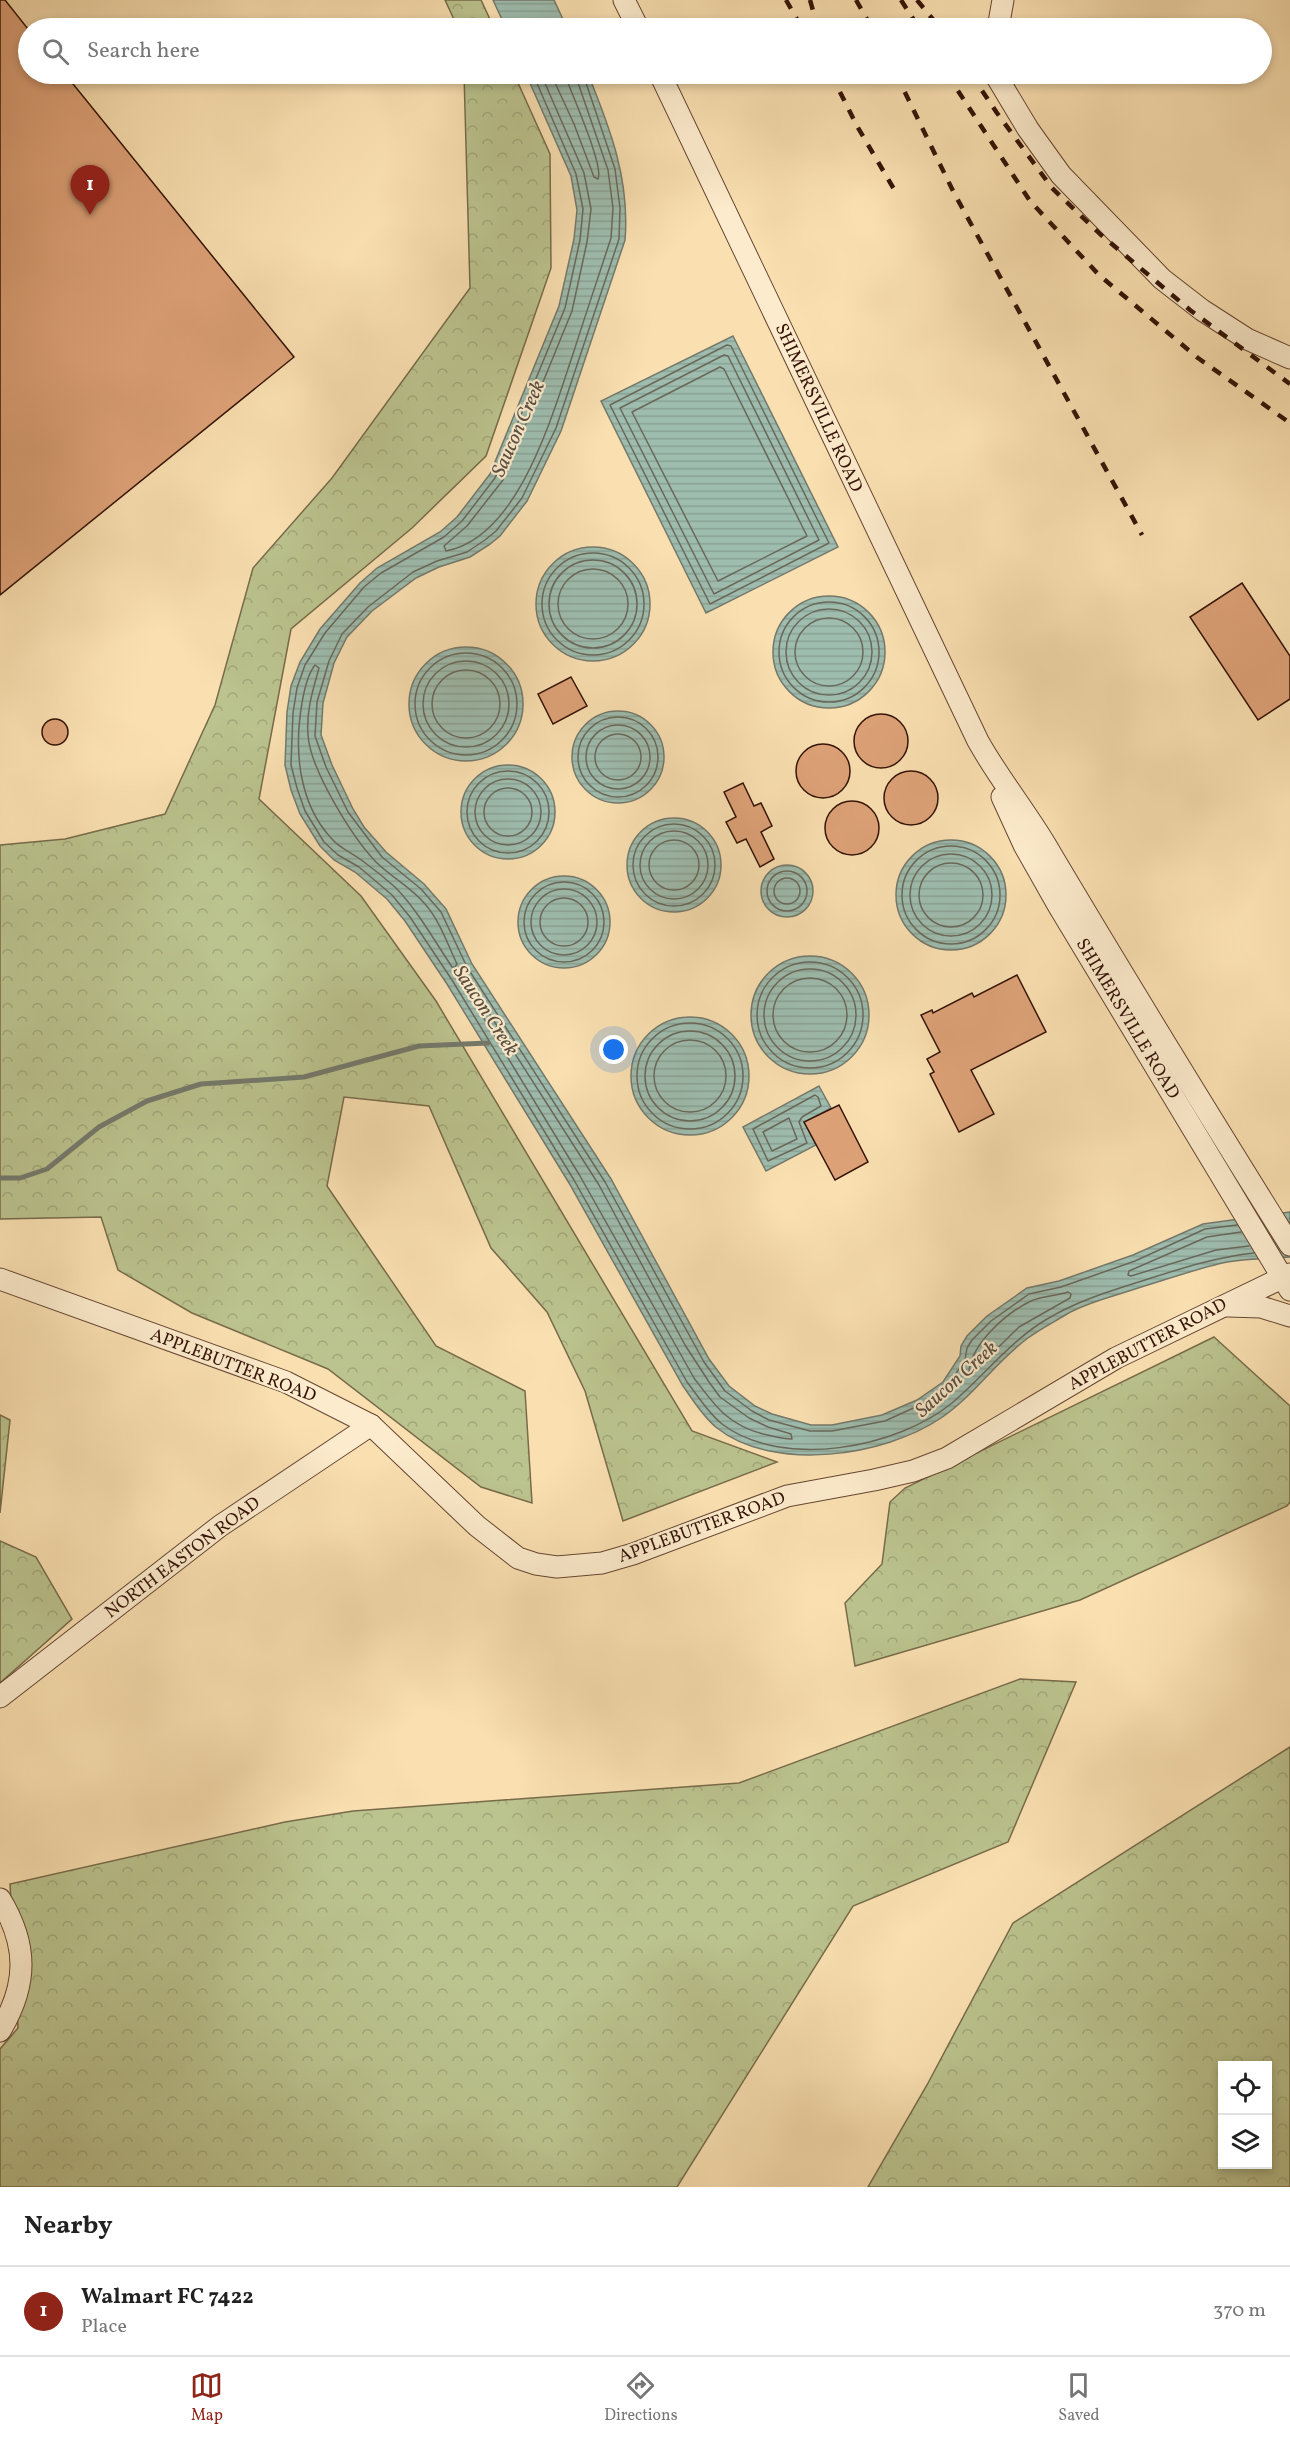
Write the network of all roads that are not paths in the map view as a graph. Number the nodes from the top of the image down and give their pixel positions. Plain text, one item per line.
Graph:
1 (624, 0) edge
2 (1002, 0) edge
3 (633, 18) edge
4 (999, 18) edge
5 (665, 84) edge
6 (1001, 84) edge
7 (1290, 358) edge
8 (978, 741) junction
9 (1290, 1245) edge
10 (0, 1279) edge
11 (1288, 1280) edge
12 (1218, 1307) junction
13 (1290, 1316) edge
14 (371, 1425) junction
15 (0, 1697) edge
16 (0, 1899) edge
17 (0, 2031) edge

1 - 3 street
2 - 4 street
5 - 8 street, SHIMERSVILLE ROAD
6 - 7 street
8 - 9 street, SHIMERSVILLE ROAD
8 - 11 street, SHIMERSVILLE ROAD
10 - 14 street, APPLEBUTTER ROAD
11 - 12 street, APPLEBUTTER ROAD
12 - 13 street
12 - 14 street, APPLEBUTTER ROAD
14 - 15 street, NORTH EASTON ROAD
16 - 17 street

